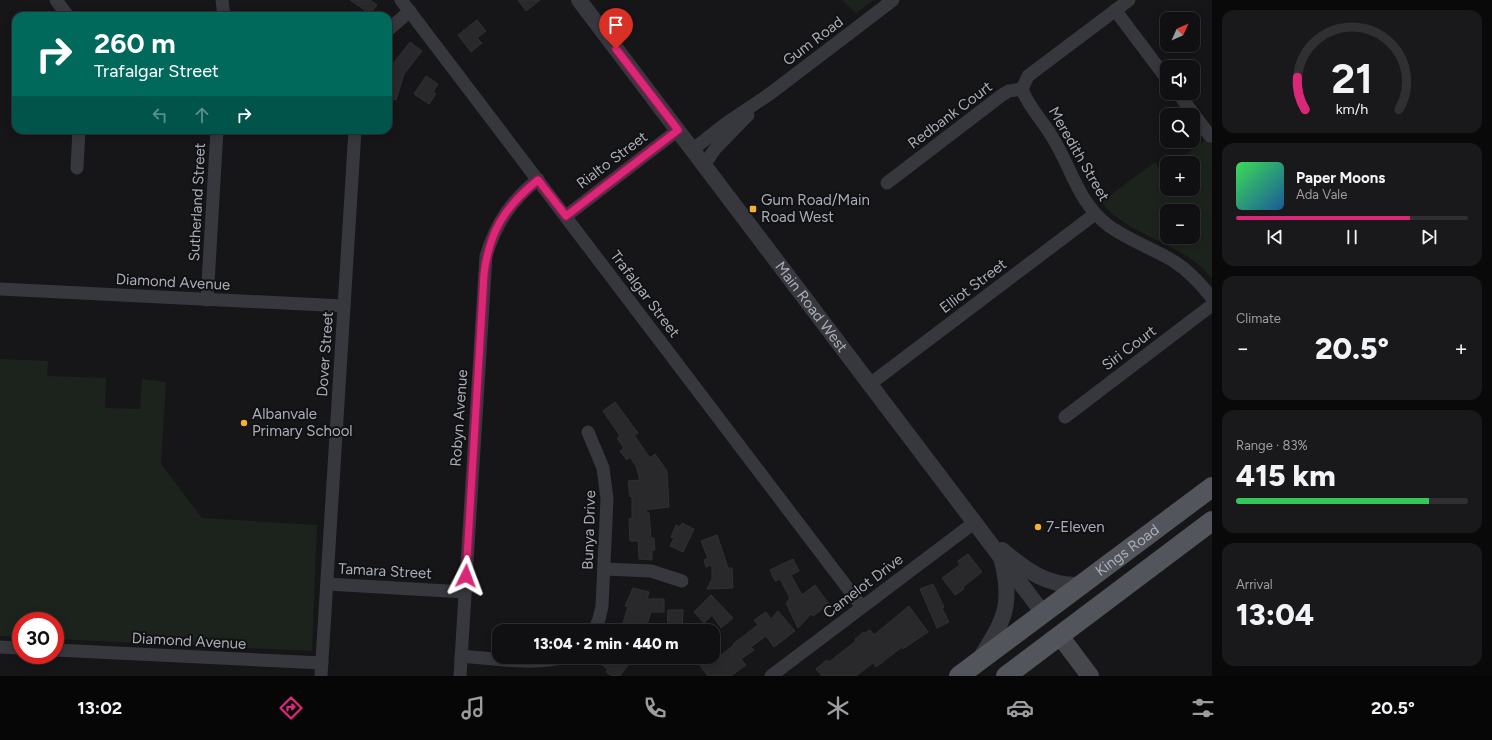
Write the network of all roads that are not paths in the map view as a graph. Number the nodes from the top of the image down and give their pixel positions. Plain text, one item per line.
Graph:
1 (56, 0) edge
2 (222, 0) edge
3 (401, 0) edge
4 (579, 0) edge
5 (893, 0) edge
6 (1129, 0) edge
7 (1115, 10) junction
8 (410, 11) junction
9 (65, 12) edge
10 (224, 12) edge
11 (392, 27) edge
12 (1160, 70) edge
13 (1022, 89) junction
14 (771, 93) junction
15 (1183, 100) edge
16 (678, 130) junction
17 (79, 134) edge
18 (217, 134) edge
19 (355, 134) edge
20 (1210, 136) dead end
21 (692, 150) junction
22 (704, 165) junction
23 (77, 168) dead end
24 (538, 180) junction
25 (887, 183) dead end
26 (1095, 214) junction
27 (566, 216) junction
28 (0, 289) edge
29 (1212, 298) edge
30 (207, 300) junction
31 (1212, 305) edge
32 (344, 306) junction
33 (870, 384) junction
34 (1066, 417) dead end
35 (588, 432) dead end
36 (1212, 487) edge
37 (1212, 521) edge
38 (975, 522) junction
39 (984, 535) junction
40 (1000, 556) junction
41 (604, 569) junction
42 (682, 581) dead end
43 (327, 584) junction
44 (1080, 585) junction
45 (465, 592) junction
46 (862, 607) junction
47 (1043, 613) junction
48 (597, 624) edge
49 (1060, 636) junction
50 (0, 647) edge
51 (12, 648) edge
52 (64, 651) edge
53 (461, 656) junction
54 (492, 658) edge
55 (978, 662) junction
56 (322, 670) edge
57 (460, 676) edge
58 (771, 676) edge
59 (959, 676) edge
60 (1006, 676) edge
61 (1090, 676) edge

1 - 9 street
2 - 10 street
3 - 8 street, Trafalgar Street
4 - 16 street, Main Road West
5 - 14 street, Gum Road
6 - 7 street
7 - 12 street
7 - 13 street
8 - 11 street
8 - 24 street, Trafalgar Street
13 - 25 street, Redbank Court
13 - 26 street, Meredith Street
14 - 21 street, Gum Road
14 - 22 street, Gum Road
15 - 20 street
16 - 21 street, Main Road West
16 - 27 street, Rialto Street
17 - 23 street
18 - 30 street, Sutherland Street
19 - 32 street, Dover Street
21 - 22 street, Main Road West
22 - 33 street, Main Road West
24 - 27 street, Trafalgar Street
24 - 45 street, Robyn Avenue
26 - 29 street, Meredith Street
26 - 33 street, Elliot Street
27 - 46 street, Trafalgar Street
28 - 30 street, Diamond Avenue
30 - 32 street, Diamond Avenue
31 - 34 street, Siri Court
32 - 43 street, Dover Street
33 - 38 street, Main Road West
35 - 41 street, Bunya Drive
36 - 44 main road, Kings Road
37 - 49 main road, Kings Road
38 - 39 street, Main Road West
38 - 46 street, Camelot Drive
39 - 40 street, Main Road West
39 - 44 street
40 - 47 street, Main Road West
40 - 55 street
41 - 42 street
41 - 48 street, Bunya Drive
43 - 45 street, Tamara Street
43 - 56 street, Dover Street
44 - 47 main road, Kings Road
45 - 53 street, Robyn Avenue
46 - 58 street, Camelot Drive
47 - 49 main road
47 - 55 main road, Kings Road
49 - 60 main road, Kings Road
49 - 61 main road
50 - 51 street
52 - 56 street, Diamond Avenue
53 - 54 street
53 - 57 street, Robyn Avenue
55 - 59 main road, Kings Road

